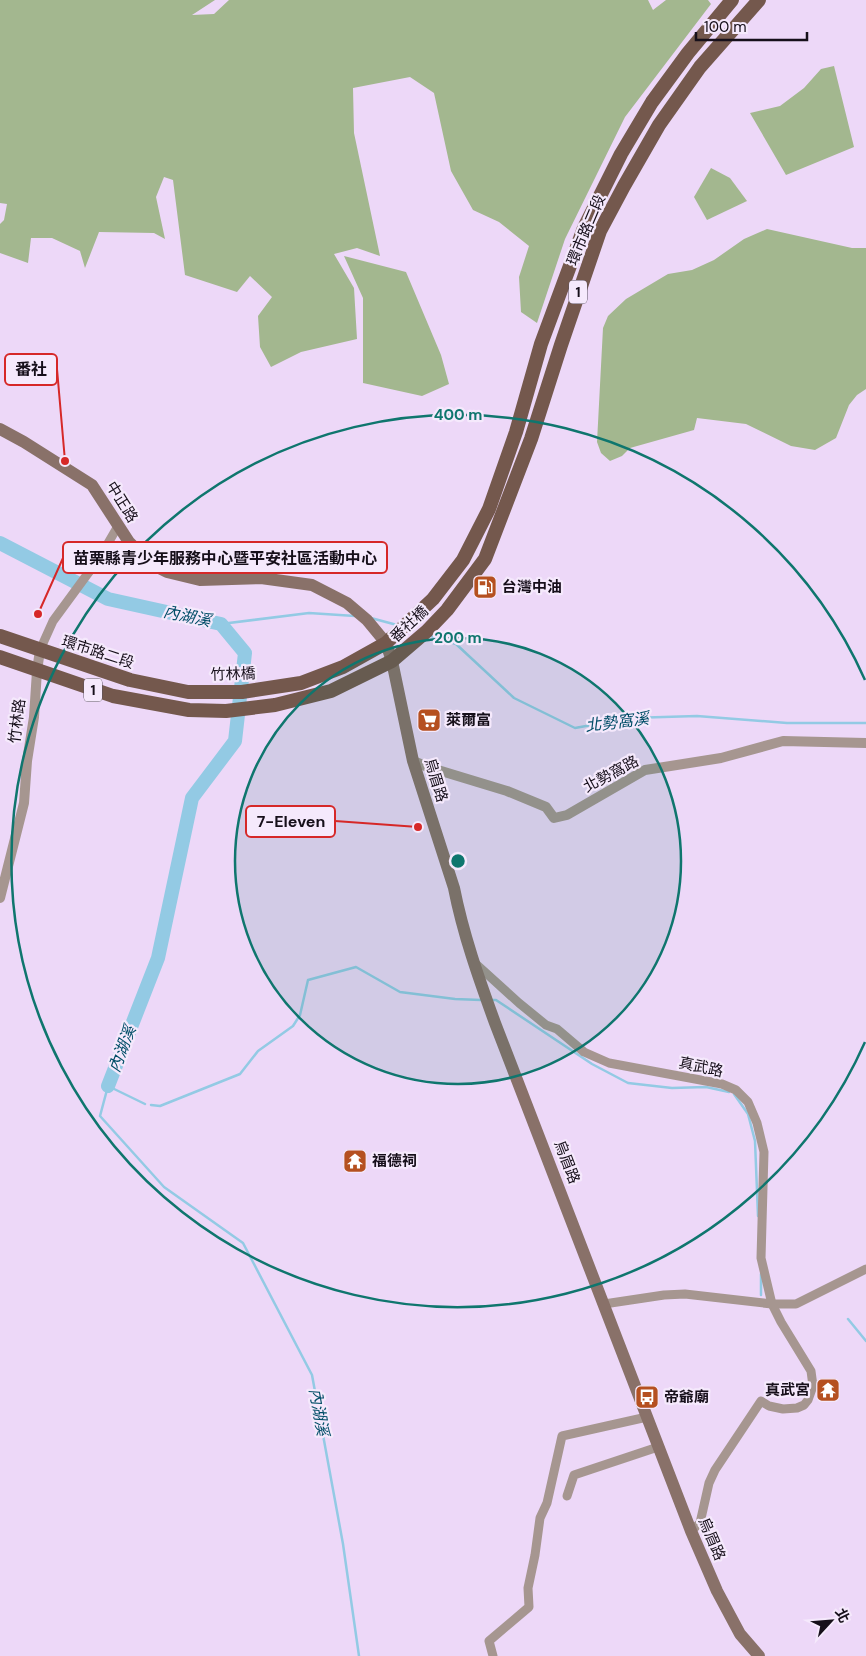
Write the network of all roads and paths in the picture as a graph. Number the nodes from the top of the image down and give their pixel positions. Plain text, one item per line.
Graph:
1 (732, 0) edge
2 (759, 0) edge
3 (0, 429) edge
4 (118, 526) junction
5 (433, 599) joint
6 (447, 610) joint
7 (0, 636) edge
8 (386, 643) junction
9 (40, 650) junction
10 (0, 658) edge
11 (392, 661) junction
12 (37, 671) junction
13 (188, 692) joint
14 (866, 744) edge
15 (413, 761) junction
16 (0, 898) edge
17 (474, 962) junction
18 (866, 1269) edge
19 (604, 1304) junction
20 (772, 1304) junction
21 (647, 1417) junction
22 (658, 1447) junction
23 (567, 1496) dead end
24 (690, 1531) junction
25 (493, 1656) edge
26 (759, 1656) edge

1 - 5 main road, 環市路二段 / 1
2 - 6 main road, 環市路二段 / 1
3 - 4 main road, 中正路
4 - 8 main road, 中正路
4 - 9 street, 竹林路
5 - 8 main road, 番社橋 / 1
6 - 11 main road, 番社橋 / 1
7 - 9 main road, 環市路二段 / 1
8 - 11 main road, 中正路
8 - 13 main road, 竹林橋 / 1
9 - 12 street, 竹林路
9 - 13 main road, 環市路二段 / 1
10 - 12 main road, 1
11 - 12 main road, 1
11 - 15 main road, 烏眉路
12 - 16 street, 竹林路
14 - 15 street, 北勢窩路
15 - 17 main road, 烏眉路
17 - 19 main road, 烏眉路
17 - 20 street, 真武路
18 - 20 street
19 - 20 street
19 - 21 main road, 烏眉路
20 - 24 street, 真武路
21 - 22 main road, 烏眉路
21 - 25 street
22 - 23 street
22 - 24 main road, 烏眉路
24 - 26 main road, 烏眉路

